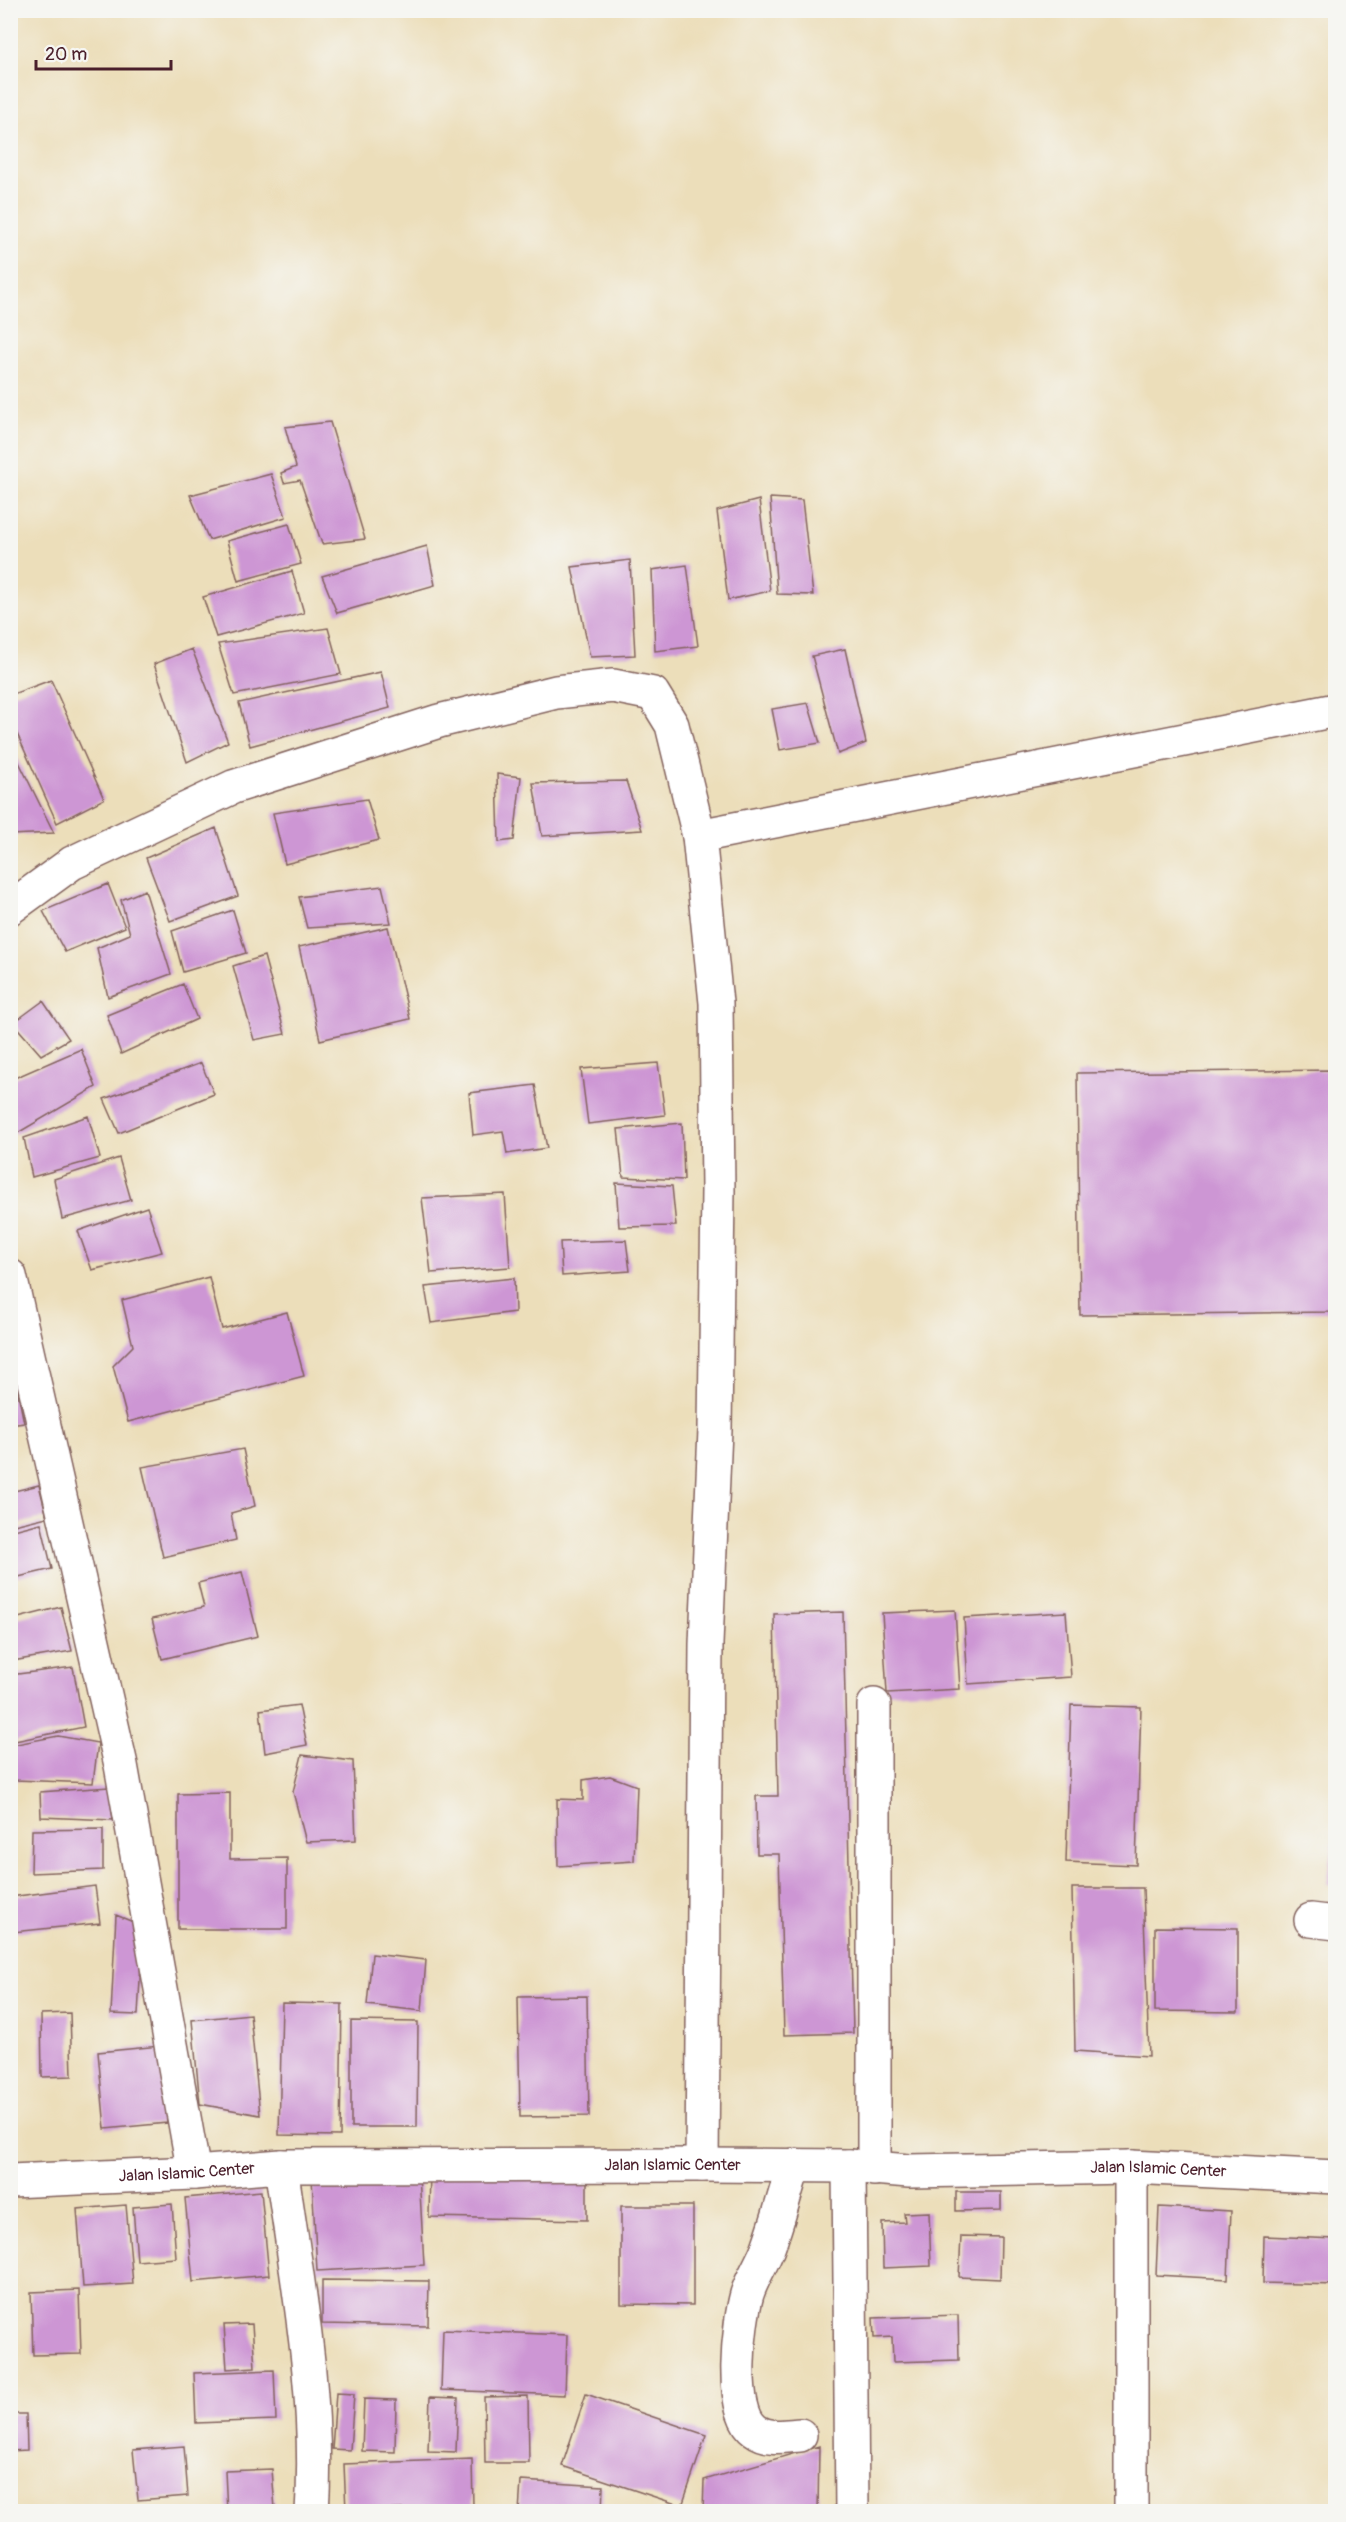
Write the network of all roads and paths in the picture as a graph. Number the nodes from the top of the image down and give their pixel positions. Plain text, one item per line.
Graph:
1 (1335, 710) edge
2 (699, 836) junction
3 (10, 908) edge
4 (10, 1276) edge
5 (874, 1705) dead end
6 (702, 2165) junction
7 (794, 2165) junction
8 (281, 2166) junction
9 (1131, 2167) junction
10 (862, 2168) junction
11 (194, 2173) junction
12 (1335, 2177) edge
13 (10, 2181) edge
14 (800, 2435) dead end
15 (312, 2511) edge
16 (852, 2511) edge
17 (1131, 2511) edge

1 - 2 street
2 - 3 street
2 - 6 street
4 - 11 street
5 - 10 street
6 - 7 street, Jalan Islamic Center
6 - 8 street, Jalan Islamic Center
7 - 10 street, Jalan Islamic Center
7 - 14 street
8 - 11 street, Jalan Islamic Center
8 - 15 street
9 - 10 street, Jalan Islamic Center
9 - 12 street, Jalan Islamic Center
9 - 17 street
10 - 16 street
11 - 13 street, Jalan Islamic Center

